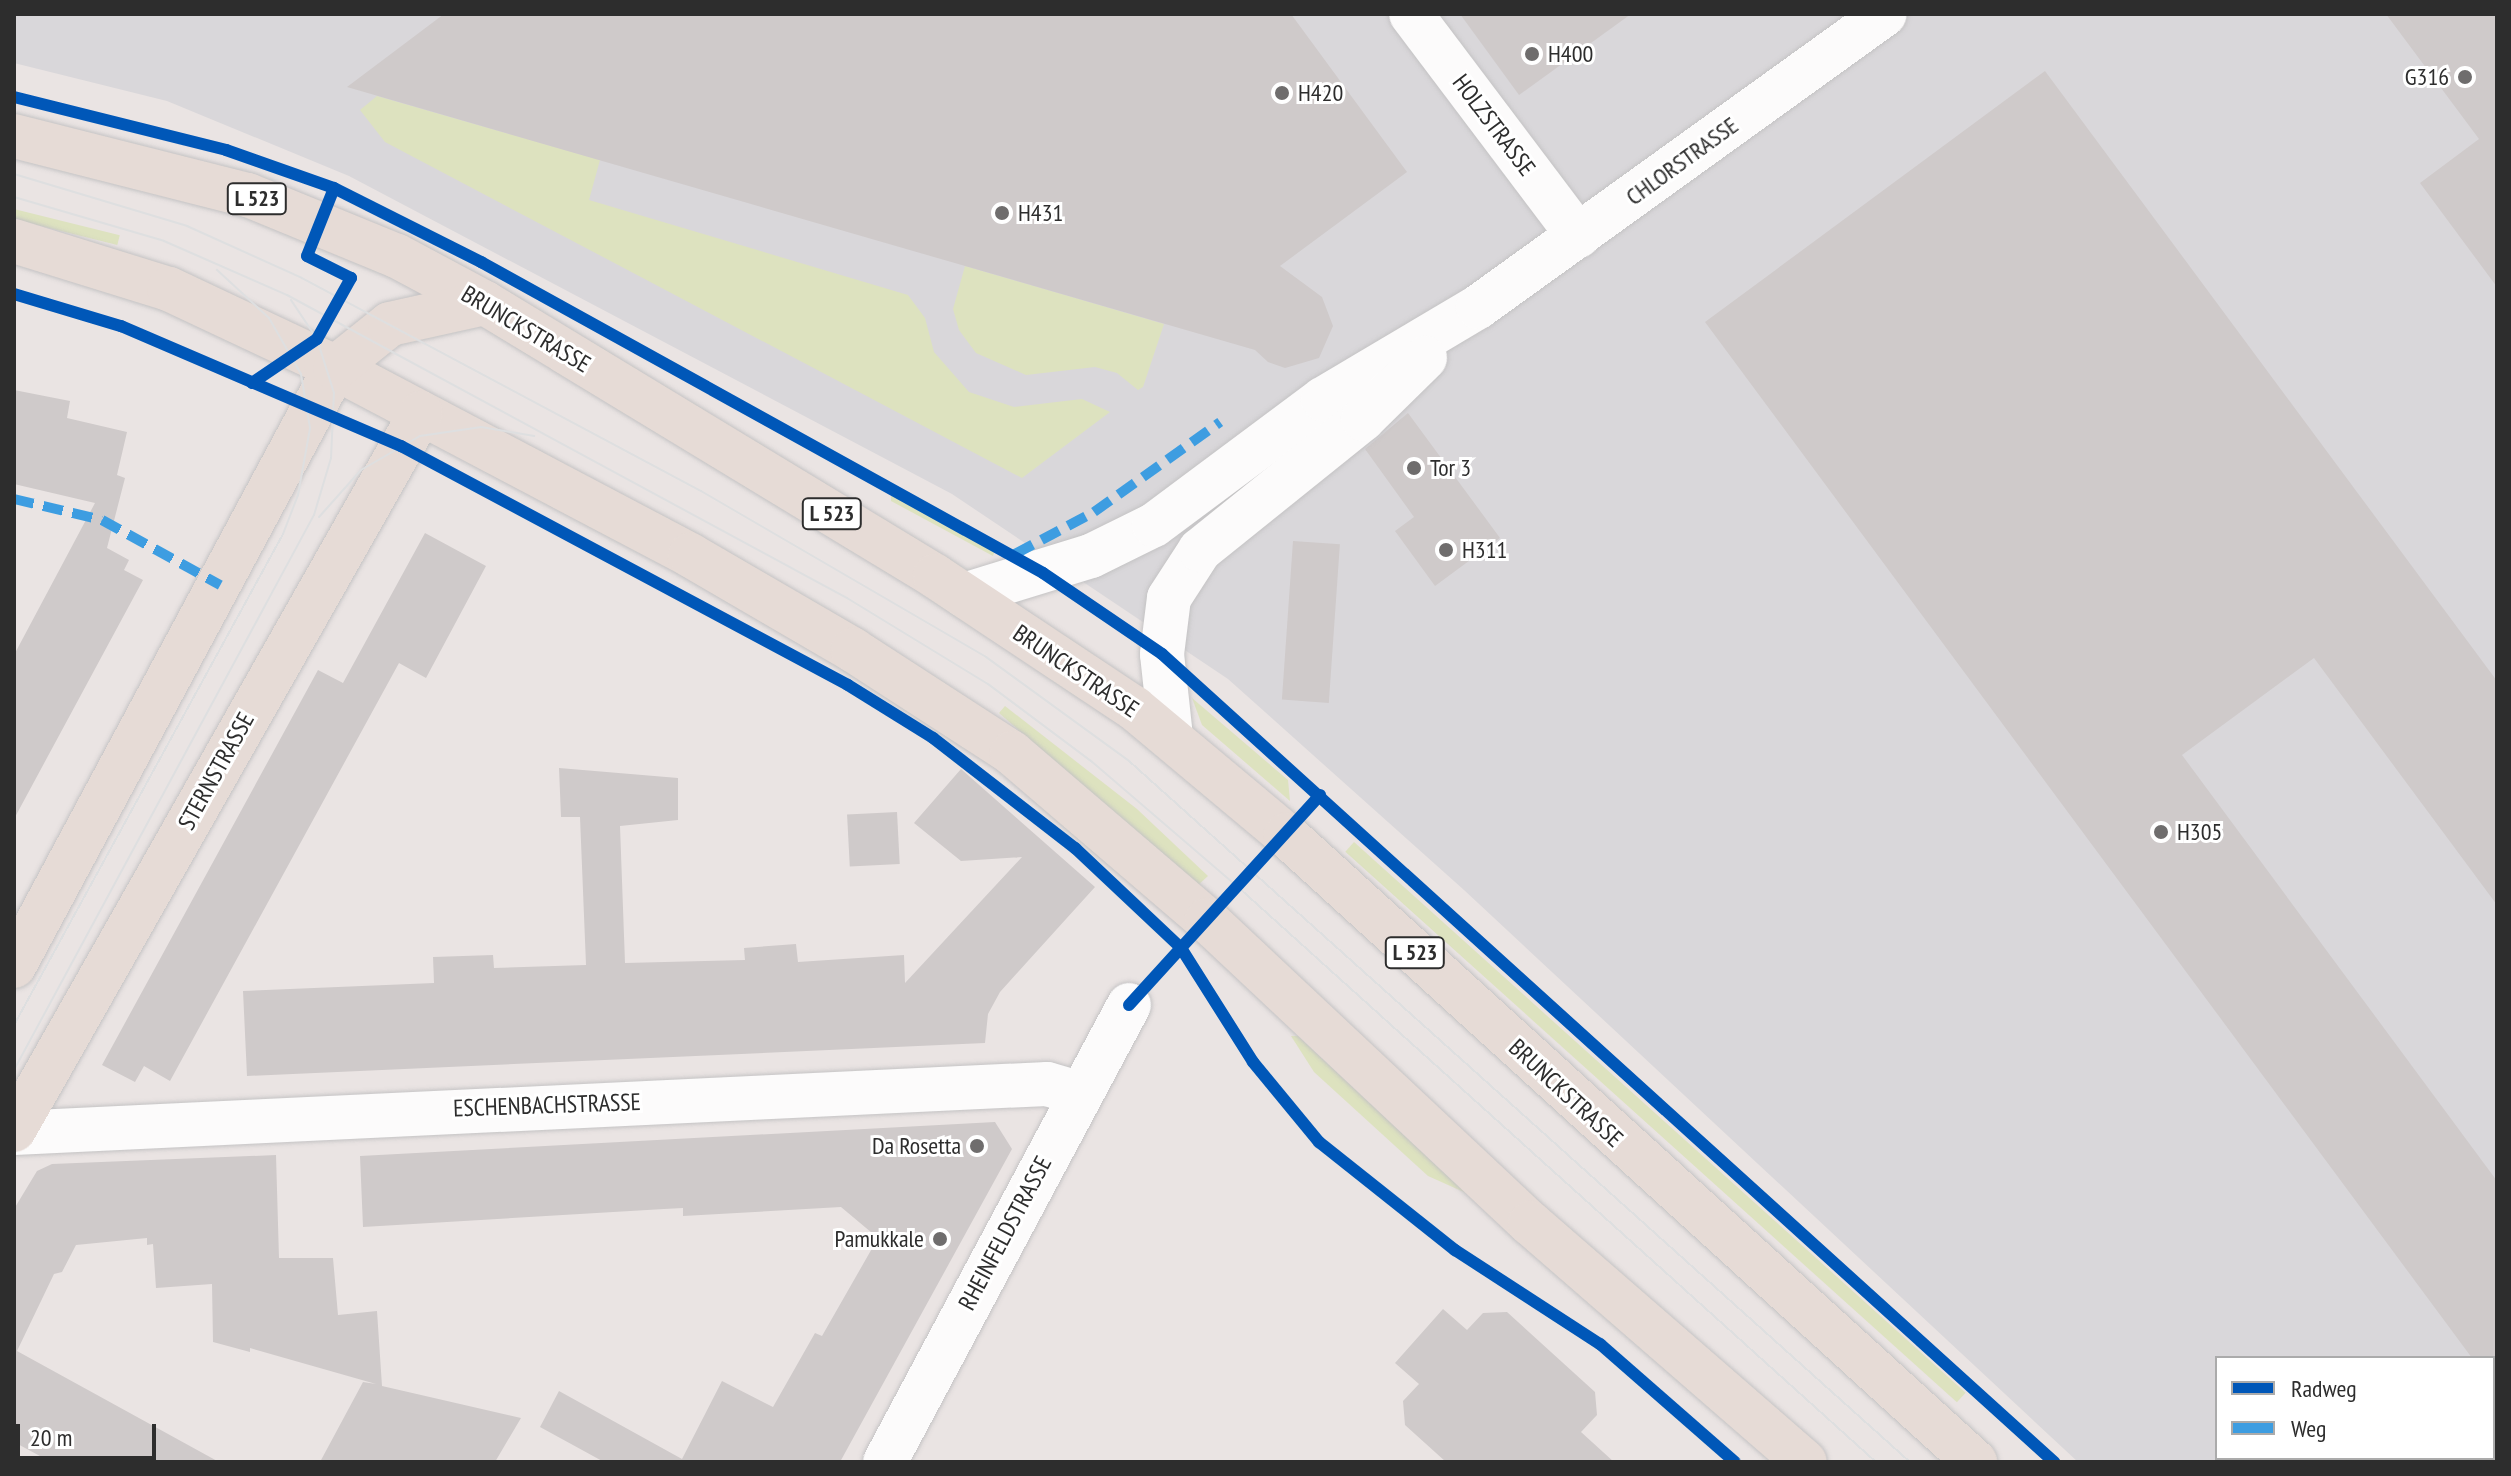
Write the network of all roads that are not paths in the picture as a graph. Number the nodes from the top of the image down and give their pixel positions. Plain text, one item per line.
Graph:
1 (1411, 14) edge
2 (1885, 14) edge
3 (14, 136) edge
4 (1578, 236) junction
5 (14, 241) edge
6 (485, 303) junction
7 (335, 368) junction
8 (1351, 405) junction
9 (421, 413) junction
10 (964, 595) junction
11 (1171, 737) junction
12 (14, 966) edge
13 (1129, 1005) dead end
14 (1078, 1093) junction
15 (14, 1132) edge
16 (885, 1462) edge
17 (1805, 1462) edge
18 (1975, 1462) edge

1 - 4 street, HOLZSTRASSE
2 - 4 street, CHLORSTRASSE
3 - 6 main road, BRUNCKSTRASSE / L 523
4 - 8 street, CHLORSTRASSE
5 - 7 main road
6 - 7 main road
6 - 10 main road, BRUNCKSTRASSE / L 523
7 - 9 main road
7 - 12 main road
8 - 10 street
8 - 11 street
9 - 15 main road, STERNSTRASSE
9 - 17 main road
10 - 11 main road, BRUNCKSTRASSE / L 523
11 - 18 main road, BRUNCKSTRASSE / L 523
13 - 14 street, RHEINFELDSTRASSE
14 - 15 street, ESCHENBACHSTRASSE
14 - 16 street, RHEINFELDSTRASSE

